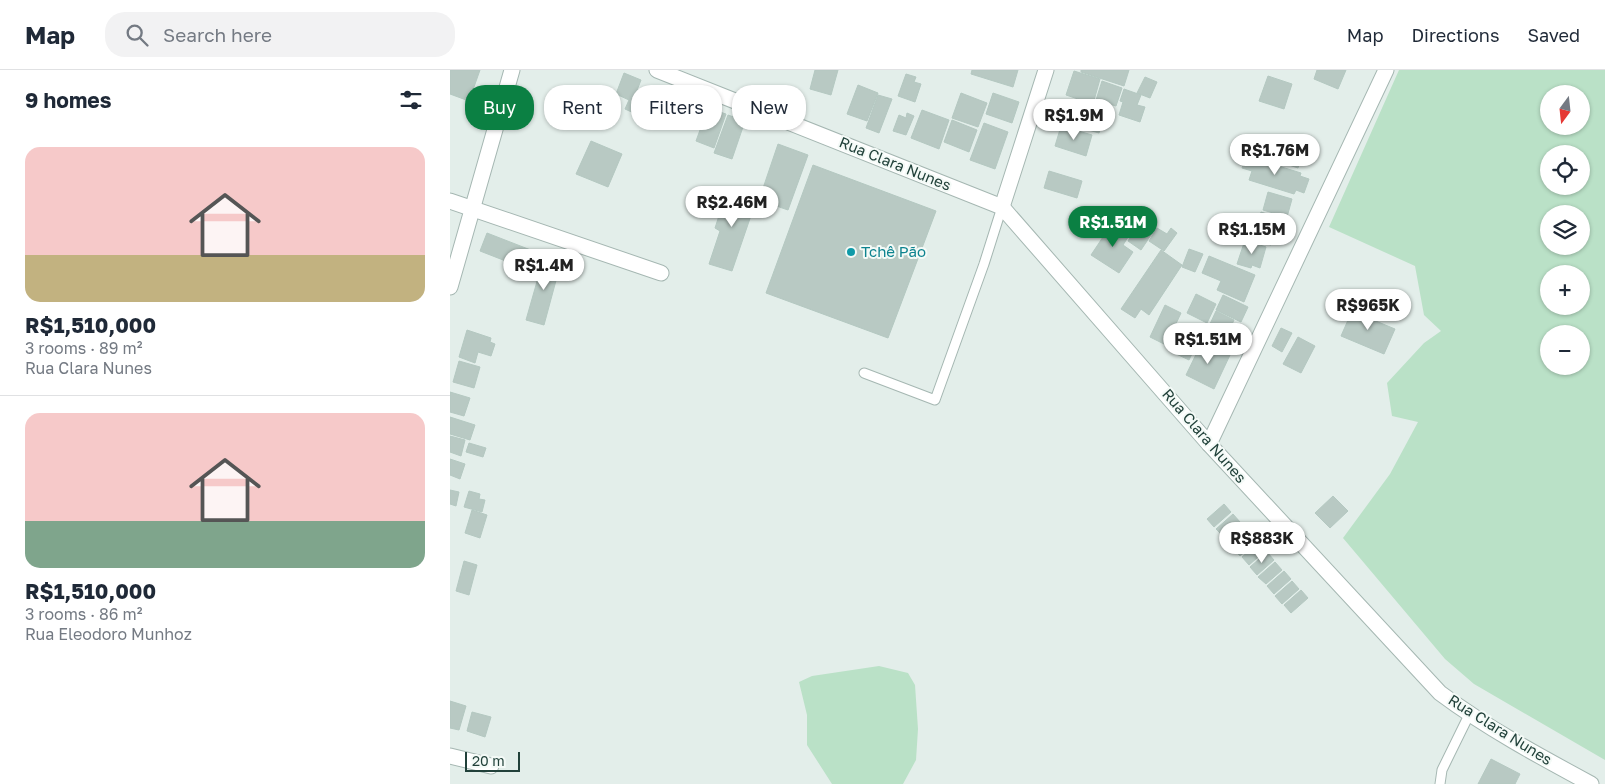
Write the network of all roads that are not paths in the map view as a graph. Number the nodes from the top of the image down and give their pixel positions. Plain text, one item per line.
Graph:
1 (512, 70) edge
2 (657, 70) edge
3 (1046, 70) edge
4 (1386, 70) edge
5 (450, 201) edge
6 (1002, 207) junction
7 (472, 209) junction
8 (661, 272) dead end
9 (450, 287) edge
10 (864, 373) dead end
11 (1209, 444) junction
12 (1470, 715) junction
13 (450, 756) edge
14 (491, 766) dead end
15 (1440, 784) edge
16 (1591, 784) edge

1 - 7 street
2 - 6 street, Rua Clara Nunes
3 - 6 street
4 - 11 street
5 - 7 street
6 - 10 lane
6 - 11 street, Rua Clara Nunes
7 - 8 street
7 - 9 street
11 - 12 street, Rua Clara Nunes
12 - 15 lane
12 - 16 street, Rua Clara Nunes
13 - 14 street

